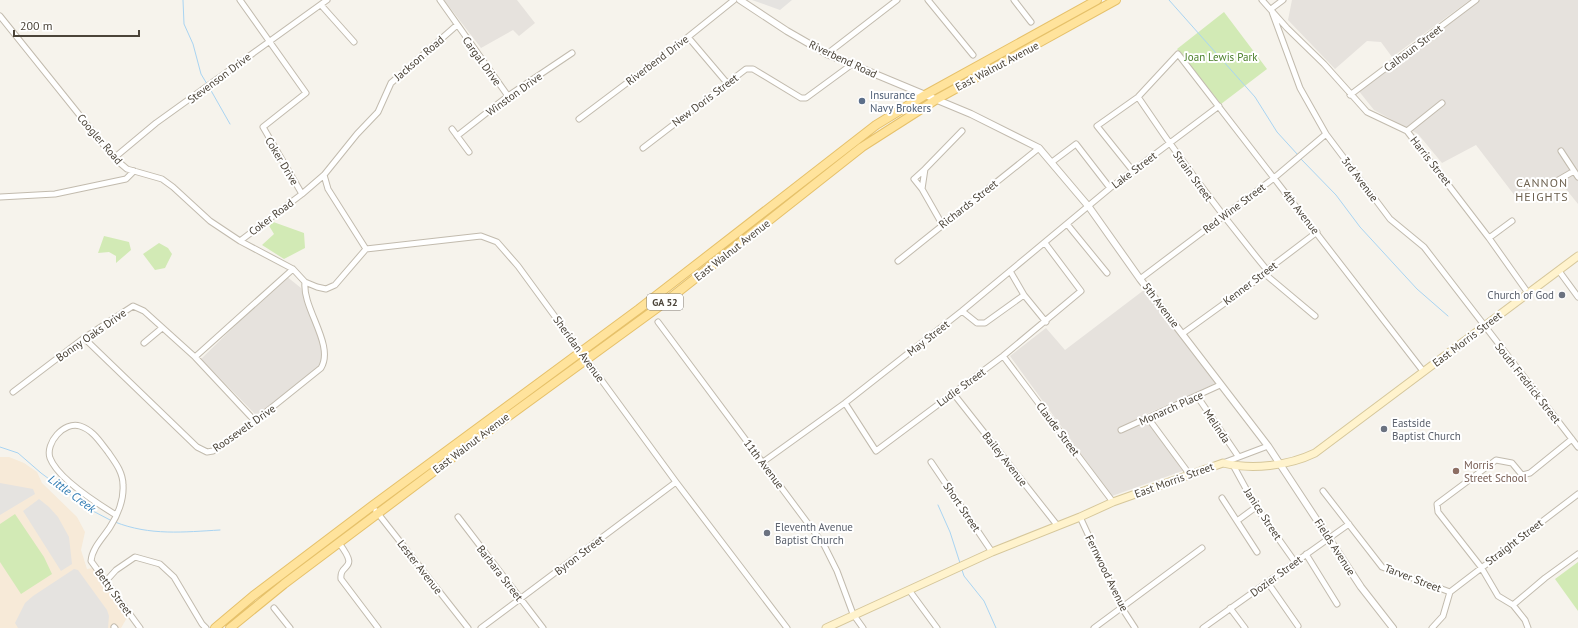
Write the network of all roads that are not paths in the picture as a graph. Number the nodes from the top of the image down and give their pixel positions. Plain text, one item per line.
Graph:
1 (240, 0) edge
2 (327, 0) edge
3 (440, 0) edge
4 (734, 0) edge
5 (740, 0) edge
6 (897, 0) edge
7 (928, 0) edge
8 (1014, 0) edge
9 (1097, 0) edge
10 (1116, 0) edge
11 (1262, 0) edge
12 (1283, 0) edge
13 (1476, 0) edge
14 (320, 5) junction
15 (1271, 9) junction
16 (0, 16) edge
17 (1032, 22) dead end
18 (457, 25) junction
19 (688, 37) junction
20 (268, 41) junction
21 (354, 42) dead end
22 (572, 53) dead end
23 (828, 54) junction
24 (973, 56) dead end
25 (851, 65) junction
26 (727, 83) junction
27 (925, 95) junction
28 (1350, 95) junction
29 (508, 96) junction
30 (1138, 97) junction
31 (937, 99) junction
32 (1442, 103) dead end
33 (1219, 106) junction
34 (579, 119) dead end
35 (452, 129) dead end
36 (1407, 130) junction
37 (962, 131) dead end
38 (1326, 134) junction
39 (457, 136) junction
40 (1170, 144) junction
41 (643, 148) dead end
42 (1039, 148) junction
43 (1560, 151) dead end
44 (469, 152) dead end
45 (114, 158) junction
46 (1052, 162) junction
47 (925, 169) junction
48 (134, 171) junction
49 (1133, 171) junction
50 (1574, 171) junction
51 (324, 175) junction
52 (1578, 177) edge
53 (1274, 178) junction
54 (914, 179) junction
55 (923, 180) junction
56 (1555, 182) dead end
57 (1110, 188) junction
58 (922, 189) junction
59 (302, 194) junction
60 (0, 197) edge
61 (1089, 207) junction
62 (1223, 216) junction
63 (1512, 221) dead end
64 (942, 224) junction
65 (1067, 224) junction
66 (1317, 232) junction
67 (1490, 238) junction
68 (240, 241) junction
69 (1045, 243) junction
70 (366, 249) junction
71 (713, 252) junction
72 (1578, 256) edge
73 (720, 260) junction
74 (898, 261) dead end
75 (293, 269) junction
76 (1010, 271) junction
77 (1559, 271) junction
78 (1266, 272) junction
79 (1107, 273) dead end
80 (1140, 279) junction
81 (305, 282) junction
82 (1528, 293) junction
83 (1024, 295) junction
84 (1578, 297) edge
85 (962, 312) junction
86 (1315, 316) dead end
87 (658, 322) dead end
88 (1046, 322) junction
89 (1485, 326) junction
90 (162, 328) junction
91 (1182, 334) junction
92 (84, 338) junction
93 (144, 343) dead end
94 (580, 352) junction
95 (1003, 356) junction
96 (195, 357) junction
97 (586, 360) junction
98 (1423, 371) junction
99 (1220, 385) junction
100 (13, 392) dead end
101 (953, 393) junction
102 (1197, 396) junction
103 (845, 403) junction
104 (1148, 418) junction
105 (255, 421) junction
106 (1121, 430) dead end
107 (1572, 440) junction
108 (1268, 446) junction
109 (1578, 447) edge
110 (1238, 456) junction
111 (763, 462) junction
112 (931, 462) dead end
113 (1223, 462) junction
114 (1280, 464) junction
115 (1233, 465) junction
116 (1190, 475) junction
117 (676, 482) junction
118 (1323, 492) dead end
119 (1578, 494) edge
120 (1222, 498) dead end
121 (1113, 502) junction
122 (372, 506) junction
123 (1256, 507) junction
124 (378, 513) junction
125 (116, 515) junction
126 (458, 517) dead end
127 (1080, 517) junction
128 (1238, 521) junction
129 (1349, 524) junction
130 (1057, 525) junction
131 (1329, 538) junction
132 (339, 543) junction
133 (1202, 548) dead end
134 (992, 552) junction
135 (1258, 552) dead end
136 (1306, 554) junction
137 (1578, 554) edge
138 (1295, 562) junction
139 (1482, 567) junction
140 (106, 582) junction
141 (1268, 583) junction
142 (909, 590) junction
143 (1450, 592) junction
144 (520, 599) junction
145 (1337, 604) dead end
146 (1513, 605) junction
147 (274, 608) dead end
148 (1122, 608) junction
149 (1230, 608) junction
150 (853, 614) junction
151 (1298, 626) dead end
152 (140, 628) edge
153 (206, 628) edge
154 (215, 628) edge
155 (230, 628) edge
156 (290, 628) edge
157 (378, 628) edge
158 (468, 628) edge
159 (481, 628) edge
160 (543, 628) edge
161 (786, 628) edge
162 (826, 628) edge
163 (863, 628) edge
164 (937, 628) edge
165 (1094, 628) edge
166 (1135, 628) edge
167 (1203, 628) edge
168 (1245, 628) edge
169 (1393, 628) edge
170 (1432, 628) edge
171 (1528, 628) edge

1 - 20 street
2 - 14 street, Stevenson Drive
3 - 18 street
4 - 19 street, Riverbend Drive
5 - 23 street, Riverbend Road
6 - 23 street
7 - 24 street
8 - 17 street
9 - 27 main road, East Walnut Avenue / GA 52
10 - 31 main road, East Walnut Avenue / GA 52
11 - 15 street, Harris Street
12 - 15 street
13 - 28 street, Calhoun Street
14 - 20 street, Stevenson Drive
14 - 21 street
15 - 28 street, Harris Street
15 - 38 street, 3rd Avenue
16 - 45 street, Coogler Road
18 - 29 street, Cargal Drive
18 - 51 street, Jackson Road
19 - 26 street
19 - 34 street, Riverbend Drive
20 - 45 street, Stevenson Drive
20 - 59 street, Coker Drive
22 - 29 street, Winston Drive
23 - 25 street, Riverbend Road
25 - 26 street, New Doris Street
25 - 27 street, Riverbend Road
26 - 41 street, New Doris Street
27 - 31 street, Riverbend Road
27 - 71 main road, East Walnut Avenue / GA 52
28 - 36 street, Harris Street
29 - 39 street, Winston Drive
30 - 33 street, 4th Avenue
30 - 40 street, Strain Street
30 - 49 street
31 - 42 street, Riverbend Road
31 - 73 main road, East Walnut Avenue / GA 52
32 - 36 street
33 - 40 street, Lake Street
33 - 53 street, 4th Avenue
35 - 39 street
36 - 67 street, Harris Street
37 - 47 street
38 - 53 street, Red Wine Street
38 - 89 street, 3rd Avenue
39 - 44 street
40 - 49 street, Lake Street
40 - 62 street, Strain Street
42 - 46 street, 5th Avenue
42 - 64 street, Richards Street
43 - 50 street
45 - 48 street, Coogler Road
46 - 57 street
46 - 61 street, 5th Avenue
47 - 54 street
47 - 55 street
48 - 60 street
48 - 68 street, Coogler Road
49 - 57 street, Lake Street
50 - 52 street
50 - 56 street
51 - 59 street, Jackson Road
51 - 70 street
53 - 62 street, Red Wine Street
53 - 66 street, 4th Avenue
54 - 55 street
54 - 58 street
55 - 58 street
57 - 61 street, Lake Street
58 - 64 street
59 - 68 street, Coker Road
61 - 65 street, May Street
61 - 80 street, 5th Avenue
62 - 78 street, Strain Street
62 - 80 street, Red Wine Street
63 - 67 street
64 - 74 street, Richards Street
65 - 69 street, May Street
65 - 79 street
66 - 78 street, Kenner Street
66 - 98 street, 4th Avenue
67 - 82 street, Harris Street
68 - 75 street, Coogler Road
69 - 76 street, May Street
69 - 88 street, Ludie Street
70 - 81 street
70 - 94 street, Sheridan Avenue
71 - 73 main road
71 - 94 main road, East Walnut Avenue / GA 52
72 - 77 main road, East Morris Street
73 - 97 main road, East Walnut Avenue / GA 52
75 - 81 street, Coogler Road
75 - 96 street
76 - 83 street
76 - 85 street, May Street
77 - 82 main road, East Morris Street
77 - 84 street
78 - 86 street, Strain Street
78 - 91 street, Kenner Street
80 - 91 street, 5th Avenue
81 - 105 street, Roosevelt Drive
82 - 89 main road, East Morris Street
83 - 85 street
83 - 88 street
85 - 103 street, May Street
87 - 111 street, 11th Avenue
88 - 95 street, Ludie Street
89 - 98 main road, East Morris Street
89 - 107 street, South Fredrick Street
90 - 92 street, Bonny Oaks Drive
90 - 93 street
90 - 96 street, Bonny Oaks Drive
91 - 99 street, 5th Avenue
92 - 100 street, Bonny Oaks Drive
92 - 105 street, Roosevelt Drive
94 - 97 street, Sheridan Avenue
94 - 122 main road, East Walnut Avenue / GA 52
95 - 101 street, Ludie Street
95 - 121 street, Claude Street
96 - 105 street, Bonny Oaks Drive
97 - 117 street, Sheridan Avenue
97 - 124 main road, East Walnut Avenue / GA 52
98 - 114 main road, East Morris Street
99 - 102 street, Monarch Place
99 - 108 street, 5th Avenue
101 - 103 street, Ludie Street
101 - 130 street, Bailey Avenue
102 - 104 street, Monarch Place
102 - 110 street, Melinda
103 - 111 street, May Street
104 - 106 street, Monarch Place
104 - 116 street
107 - 109 street, South Fredrick Street
107 - 139 street
108 - 110 street
108 - 114 street, 5th Avenue
110 - 113 street
111 - 150 street, 11th Avenue
112 - 134 street, Short Street
113 - 115 main road, East Morris Street
113 - 116 main road, East Morris Street
114 - 115 main road, East Morris Street
114 - 131 street, Fields Avenue
115 - 123 street, Janice Street
116 - 121 main road, East Morris Street
117 - 144 street, Byron Street
117 - 161 street, Sheridan Avenue
118 - 129 street, Tarver Street
119 - 139 street, Straight Street
120 - 128 street
121 - 127 main road, East Morris Street
122 - 124 street, Lester Avenue
122 - 154 main road, East Walnut Avenue / GA 52
123 - 128 street
123 - 138 street, Janice Street
124 - 132 main road, East Walnut Avenue / GA 52
124 - 158 street, Lester Avenue
125 - 125 street, Betty Street
125 - 140 street, Betty Street
126 - 144 street, Barbara Street
127 - 130 main road, East Morris Street
127 - 148 street, Fernwood Avenue
128 - 135 street
129 - 131 street, Dozier Street
129 - 143 street, Tarver Street
130 - 134 main road, East Morris Street
131 - 136 street, Dozier Street
131 - 169 street, Fields Avenue
132 - 155 main road, East Walnut Avenue / GA 52
132 - 157 street
133 - 148 street
134 - 142 main road, East Morris Street
136 - 138 street, Dozier Street
136 - 145 street
137 - 146 street
138 - 141 street, Dozier Street
139 - 143 street, Straight Street
139 - 146 street
140 - 152 street, Betty Street
140 - 153 street
141 - 149 street, Dozier Street
141 - 151 street
142 - 150 main road, East Morris Street
142 - 164 street
143 - 170 street, Tarver Street
144 - 159 street, Byron Street
144 - 160 street, Barbara Street
146 - 171 street
147 - 156 street
148 - 165 street
148 - 166 street, Fernwood Avenue
149 - 167 street, Dozier Street
149 - 168 street
150 - 162 main road, East Morris Street
150 - 163 street, 11th Avenue

